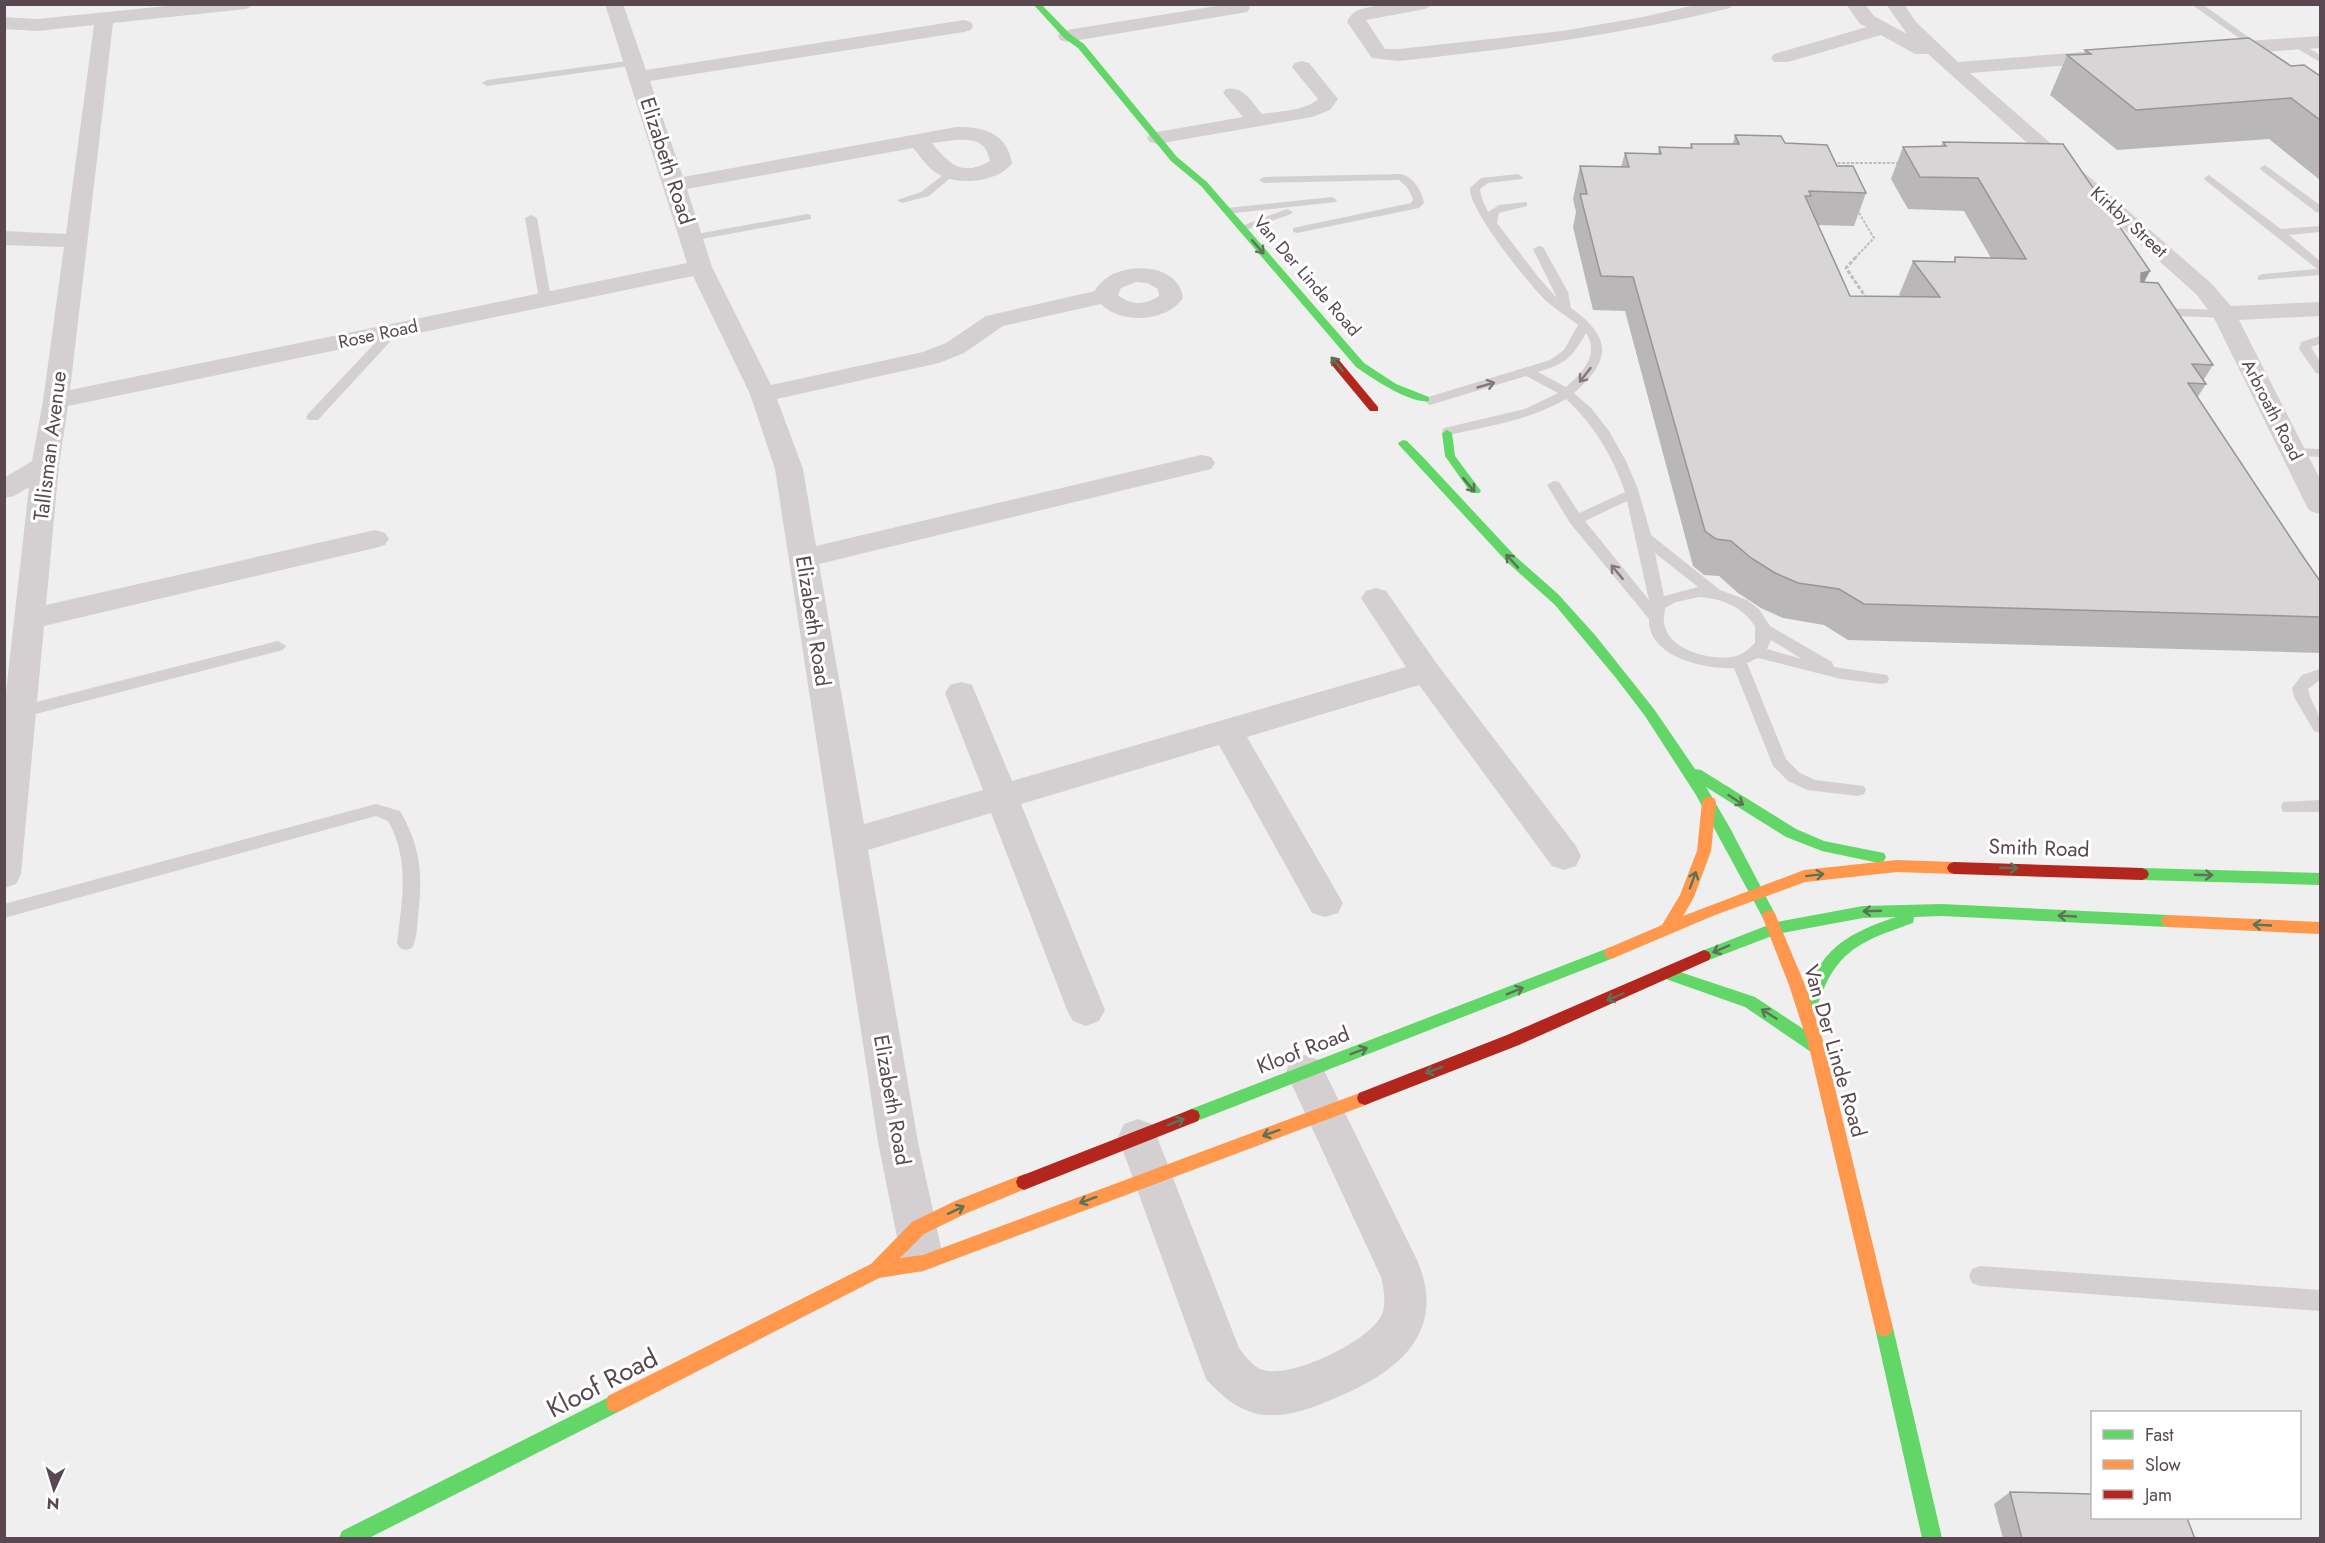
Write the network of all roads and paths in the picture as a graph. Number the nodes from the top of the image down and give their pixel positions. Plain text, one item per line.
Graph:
1 (246, 4) edge
2 (614, 4) edge
3 (1036, 4) edge
4 (1050, 4) edge
5 (1425, 4) edge
6 (1724, 4) edge
7 (1854, 4) edge
8 (1895, 4) edge
9 (2195, 4) edge
10 (1240, 8) dead end
11 (104, 19) junction
12 (4, 23) edge
13 (964, 26) dead end
14 (1909, 26) junction
15 (1885, 31) junction
16 (1075, 39) junction
17 (2320, 42) edge
18 (2296, 44) junction
19 (2256, 46) junction
20 (2197, 50) edge
21 (2125, 55) edge
22 (1781, 58) dead end
23 (2320, 59) edge
24 (1951, 65) junction
25 (1302, 67) dead end
26 (637, 70) junction
27 (487, 83) dead end
28 (1233, 93) dead end
29 (1258, 120) junction
30 (1157, 138) junction
31 (918, 141) junction
32 (1174, 159) junction
33 (1912, 163) edge
34 (2265, 168) dead end
35 (951, 172) junction
36 (1837, 173) edge
37 (1518, 177) dead end
38 (1318, 178) junction
39 (2209, 178) dead end
40 (1264, 180) dead end
41 (675, 185) junction
42 (1187, 187) dead end
43 (902, 200) dead end
44 (1334, 203) junction
45 (1523, 204) dead end
46 (1854, 204) edge
47 (2320, 210) edge
48 (1227, 211) junction
49 (807, 217) dead end
50 (531, 218) dead end
51 (1344, 220) junction
52 (1491, 223) junction
53 (1242, 228) junction
54 (2320, 229) edge
55 (1297, 230) dead end
56 (2279, 233) junction
57 (4, 238) edge
58 (691, 238) junction
59 (75, 241) junction
60 (1539, 249) dead end
61 (2320, 266) edge
62 (700, 267) junction
63 (2320, 272) edge
64 (2262, 278) dead end
65 (1106, 296) dead end
66 (1865, 296) edge
67 (545, 299) junction
68 (2320, 309) edge
69 (1566, 312) junction
70 (2139, 312) edge
71 (2224, 314) junction
72 (1585, 324) junction
73 (394, 330) junction
74 (2320, 340) edge
75 (1329, 356) dead end
76 (2320, 370) edge
77 (1528, 372) junction
78 (1566, 393) junction
79 (763, 394) junction
80 (1428, 400) junction
81 (56, 401) junction
82 (313, 417) dead end
83 (1448, 423) junction
84 (2292, 452) junction
85 (2320, 453) edge
86 (1201, 463) dead end
87 (45, 465) junction
88 (1554, 485) dead end
89 (4, 490) edge
90 (1631, 494) junction
91 (1487, 505) dead end
92 (2320, 505) edge
93 (1575, 519) junction
94 (1645, 538) junction
95 (375, 539) dead end
96 (803, 558) junction
97 (1536, 562) dead end
98 (1716, 593) junction
99 (1376, 598) dead end
100 (1556, 599) junction
101 (1657, 611) junction
102 (30, 619) junction
103 (1764, 629) junction
104 (278, 646) dead end
105 (1757, 652) junction
106 (1739, 662) junction
107 (1426, 672) junction
108 (1841, 674) junction
109 (2320, 674) edge
110 (1881, 679) dead end
111 (962, 693) dead end
112 (20, 712) junction
113 (2320, 727) edge
114 (1226, 729) junction
115 (1687, 768) junction
116 (1858, 790) dead end
117 (1002, 796) junction
118 (1709, 802) junction
119 (2320, 806) edge
120 (2289, 807) dead end
121 (849, 842) junction
122 (1564, 856) dead end
123 (1974, 867) junction
124 (4, 874) edge
125 (2320, 879) edge
126 (1759, 892) junction
127 (1325, 903) dead end
128 (1942, 910) junction
129 (4, 911) edge
130 (1776, 928) junction
131 (2320, 928) edge
132 (1666, 931) junction
133 (406, 943) dead end
134 (1668, 974) junction
135 (1086, 1010) dead end
136 (1807, 1014) junction
137 (1816, 1047) junction
138 (1305, 1072) junction
139 (1326, 1113) junction
140 (1138, 1137) junction
141 (1152, 1176) junction
142 (920, 1246) junction
143 (877, 1270) junction
144 (1980, 1276) dead end
145 (2320, 1301) edge
146 (349, 1539) edge
147 (1932, 1539) edge

1 - 11 street
2 - 26 street, Elizabeth Road
3 - 16 main road, Van Der Linde Road
4 - 16 main road, Van Der Linde Road
5 - 6 street
7 - 15 street, Kirkby Street
8 - 14 street, Kirkby Street
9 - 19 lane
10 - 16 street
11 - 12 street
11 - 59 street, Tallisman Avenue
13 - 26 street
14 - 15 street
14 - 24 street, Kirkby Street
15 - 22 street
15 - 24 street, Kirkby Street
16 - 30 main road, Van Der Linde Road
17 - 18 street
18 - 19 street
18 - 23 lane
19 - 20 street
21 - 24 street
24 - 71 street, Kirkby Street
25 - 29 street
26 - 27 lane
26 - 41 street, Elizabeth Road
28 - 29 street
29 - 30 street
30 - 32 main road, Van Der Linde Road
31 - 35 street
31 - 35 street
31 - 41 street
32 - 42 main road, Van Der Linde Road
32 - 48 main road, Van Der Linde Road
33 - 36 path
34 - 47 lane
35 - 43 lane
37 - 52 lane
38 - 40 lane
38 - 44 lane
38 - 51 lane
39 - 56 lane
41 - 58 street, Elizabeth Road
44 - 48 lane
44 - 51 lane
44 - 53 lane
45 - 52 lane
46 - 66 path
48 - 53 main road, Van Der Linde Road
49 - 58 lane
50 - 67 lane
51 - 55 lane
52 - 69 lane
53 -> 80 main road, Van Der Linde Road
54 - 56 lane
56 - 61 lane
57 - 59 street
58 - 62 street, Elizabeth Road
59 - 81 street, Tallisman Avenue
60 - 69 lane
62 - 67 street, Rose Road
62 - 79 street, Elizabeth Road
63 - 64 lane
65 - 79 street
67 - 73 street, Rose Road
68 - 71 street
69 - 72 lane
70 - 71 lane
71 - 84 street, Arbroath Road
72 - 77 lane
72 -> 78 lane
73 - 81 street, Rose Road
73 - 82 lane
74 - 76 lane
80 -> 75 main road, Van Der Linde Road
77 - 78 lane
80 -> 77 lane
78 - 83 lane
78 - 90 lane
79 - 96 street, Elizabeth Road
80 - 83 main road, Van Der Linde Road
81 - 87 street, Tallisman Avenue
83 -> 91 main road
100 -> 83 main road, Van Der Linde Road
84 - 85 lane
84 - 92 street, Arbroath Road
86 - 96 street
87 - 89 street
87 - 102 street, Tallisman Avenue
88 - 93 lane
90 - 93 lane
90 - 94 lane
101 -> 93 lane
94 - 98 lane
94 - 101 lane
95 - 102 street
96 - 121 street, Elizabeth Road
97 - 100 main road, Van Der Linde Road
98 - 101 lane
98 - 103 lane
99 - 107 street
100 - 115 main road, Van Der Linde Road
101 - 106 lane
102 - 112 street, Tallisman Avenue
103 - 105 lane
103 - 108 lane
104 - 112 lane
105 - 106 lane
105 - 108 lane
106 - 116 lane
107 - 114 street
107 - 122 street
108 - 110 lane
109 - 113 lane
111 - 117 street
112 - 124 street, Tallisman Avenue
114 - 117 street
114 - 127 street
115 - 118 main road, Van Der Linde Road
115 -> 123 main road
117 - 121 street
117 - 135 street
118 - 126 main road, Van Der Linde Road
132 -> 118 main road
119 - 120 lane
121 - 142 street, Elizabeth Road
123 -> 125 main road, Smith Road
126 -> 123 main road, Smith Road
126 - 130 main road, Van Der Linde Road
126 - 132 main road, Kloof Road
128 -> 130 main road
131 -> 128 main road
128 - 136 main road
129 - 133 lane
130 -> 134 main road, Kloof Road
130 - 136 main road, Van Der Linde Road
138 -> 132 main road, Kloof Road
137 -> 134 main road
134 -> 139 main road, Kloof Road
136 - 137 main road, Van Der Linde Road
137 - 147 main road, Van Der Linde Road
138 - 139 street
140 -> 138 main road, Kloof Road
139 -> 141 main road, Kloof Road
139 - 141 street
140 - 141 street
142 -> 140 main road, Kloof Road
141 -> 142 main road, Kloof Road
142 - 143 main road, Kloof Road
142 - 143 main road, Kloof Road
143 - 146 main road, Kloof Road
144 - 145 lane

